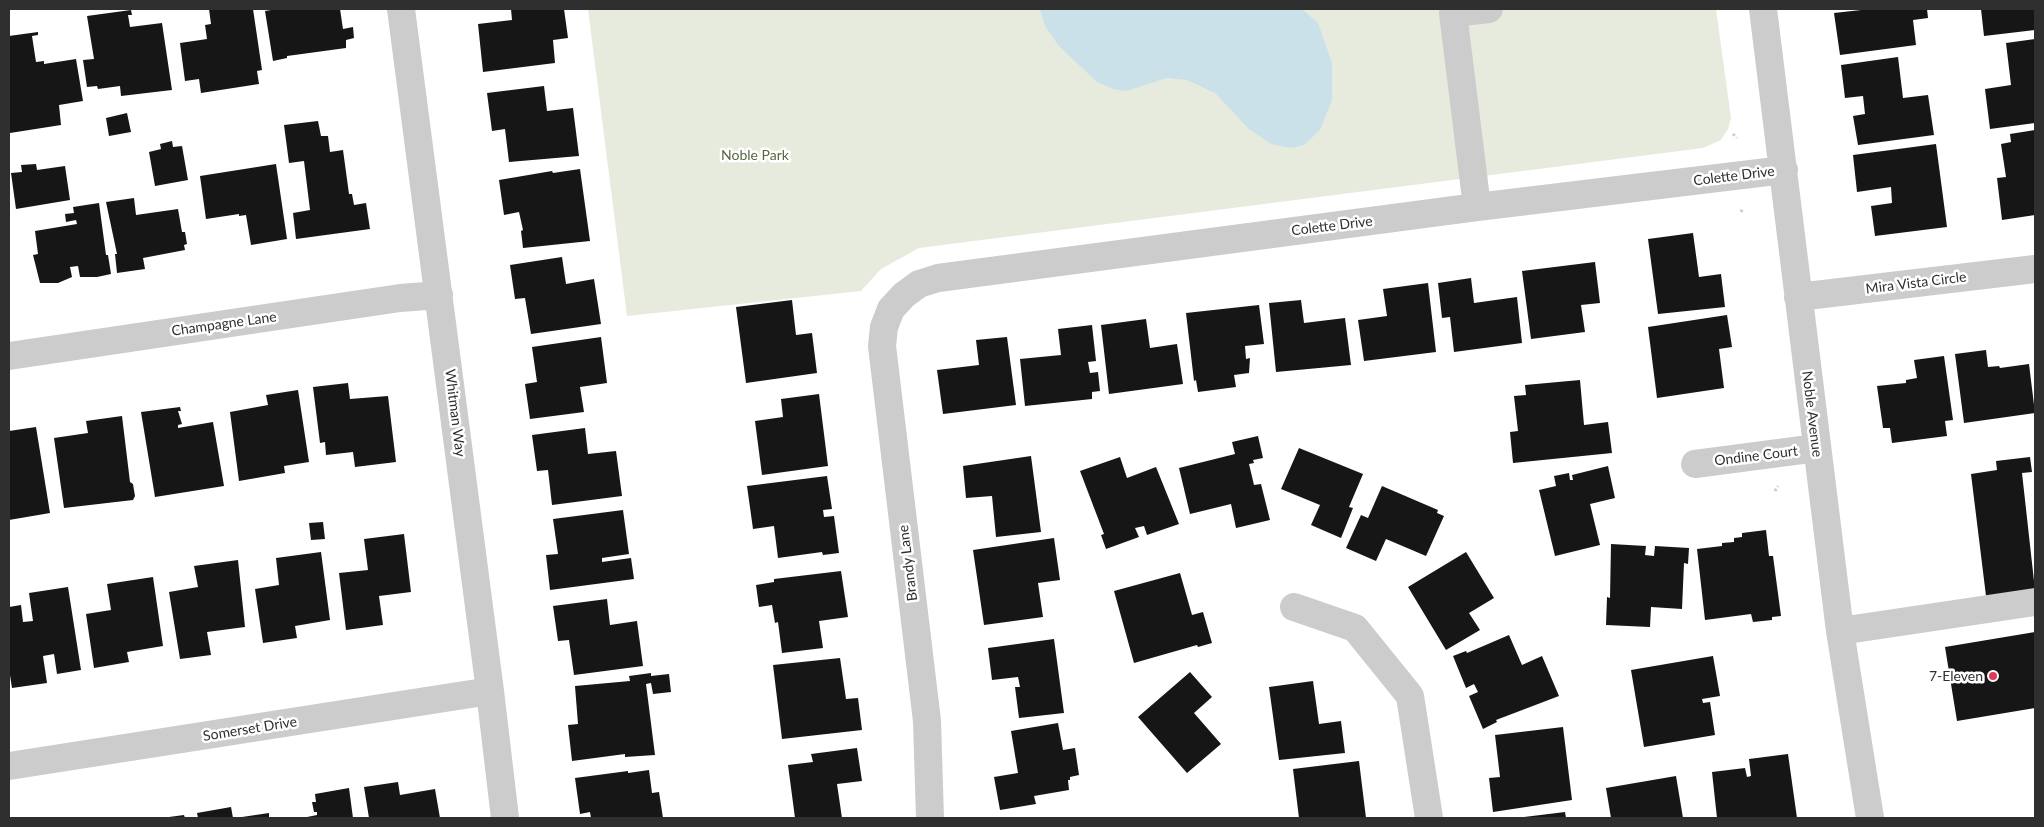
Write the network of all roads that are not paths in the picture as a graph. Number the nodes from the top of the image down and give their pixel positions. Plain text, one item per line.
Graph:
1 (401, 9) edge
2 (1489, 9) edge
3 (1763, 9) edge
4 (1784, 170) junction
5 (1477, 208) junction
6 (2035, 269) edge
7 (439, 295) junction
8 (1798, 298) junction
9 (891, 309) joint
10 (9, 356) edge
11 (1817, 448) junction
12 (1695, 464) dead end
13 (2035, 602) edge
14 (1294, 607) dead end
15 (1840, 631) junction
16 (490, 691) junction
17 (9, 766) edge
18 (504, 818) edge
19 (930, 818) edge
20 (1429, 818) edge
21 (1870, 818) edge

1 - 7 street, Whitman Way
2 - 5 street
3 - 4 street, Noble Avenue
4 - 5 street, Colette Drive
4 - 8 street, Noble Avenue
5 - 9 street, Colette Drive
6 - 8 street, Mira Vista Circle
7 - 10 street, Champagne Lane
7 - 16 street, Whitman Way
8 - 11 street, Noble Avenue
9 - 19 street, Brandy Lane
11 - 12 street, Ondine Court
11 - 15 street, Noble Avenue
13 - 15 street
14 - 20 street
15 - 21 street, Noble Avenue
16 - 17 street, Somerset Drive
16 - 18 street, Whitman Way

